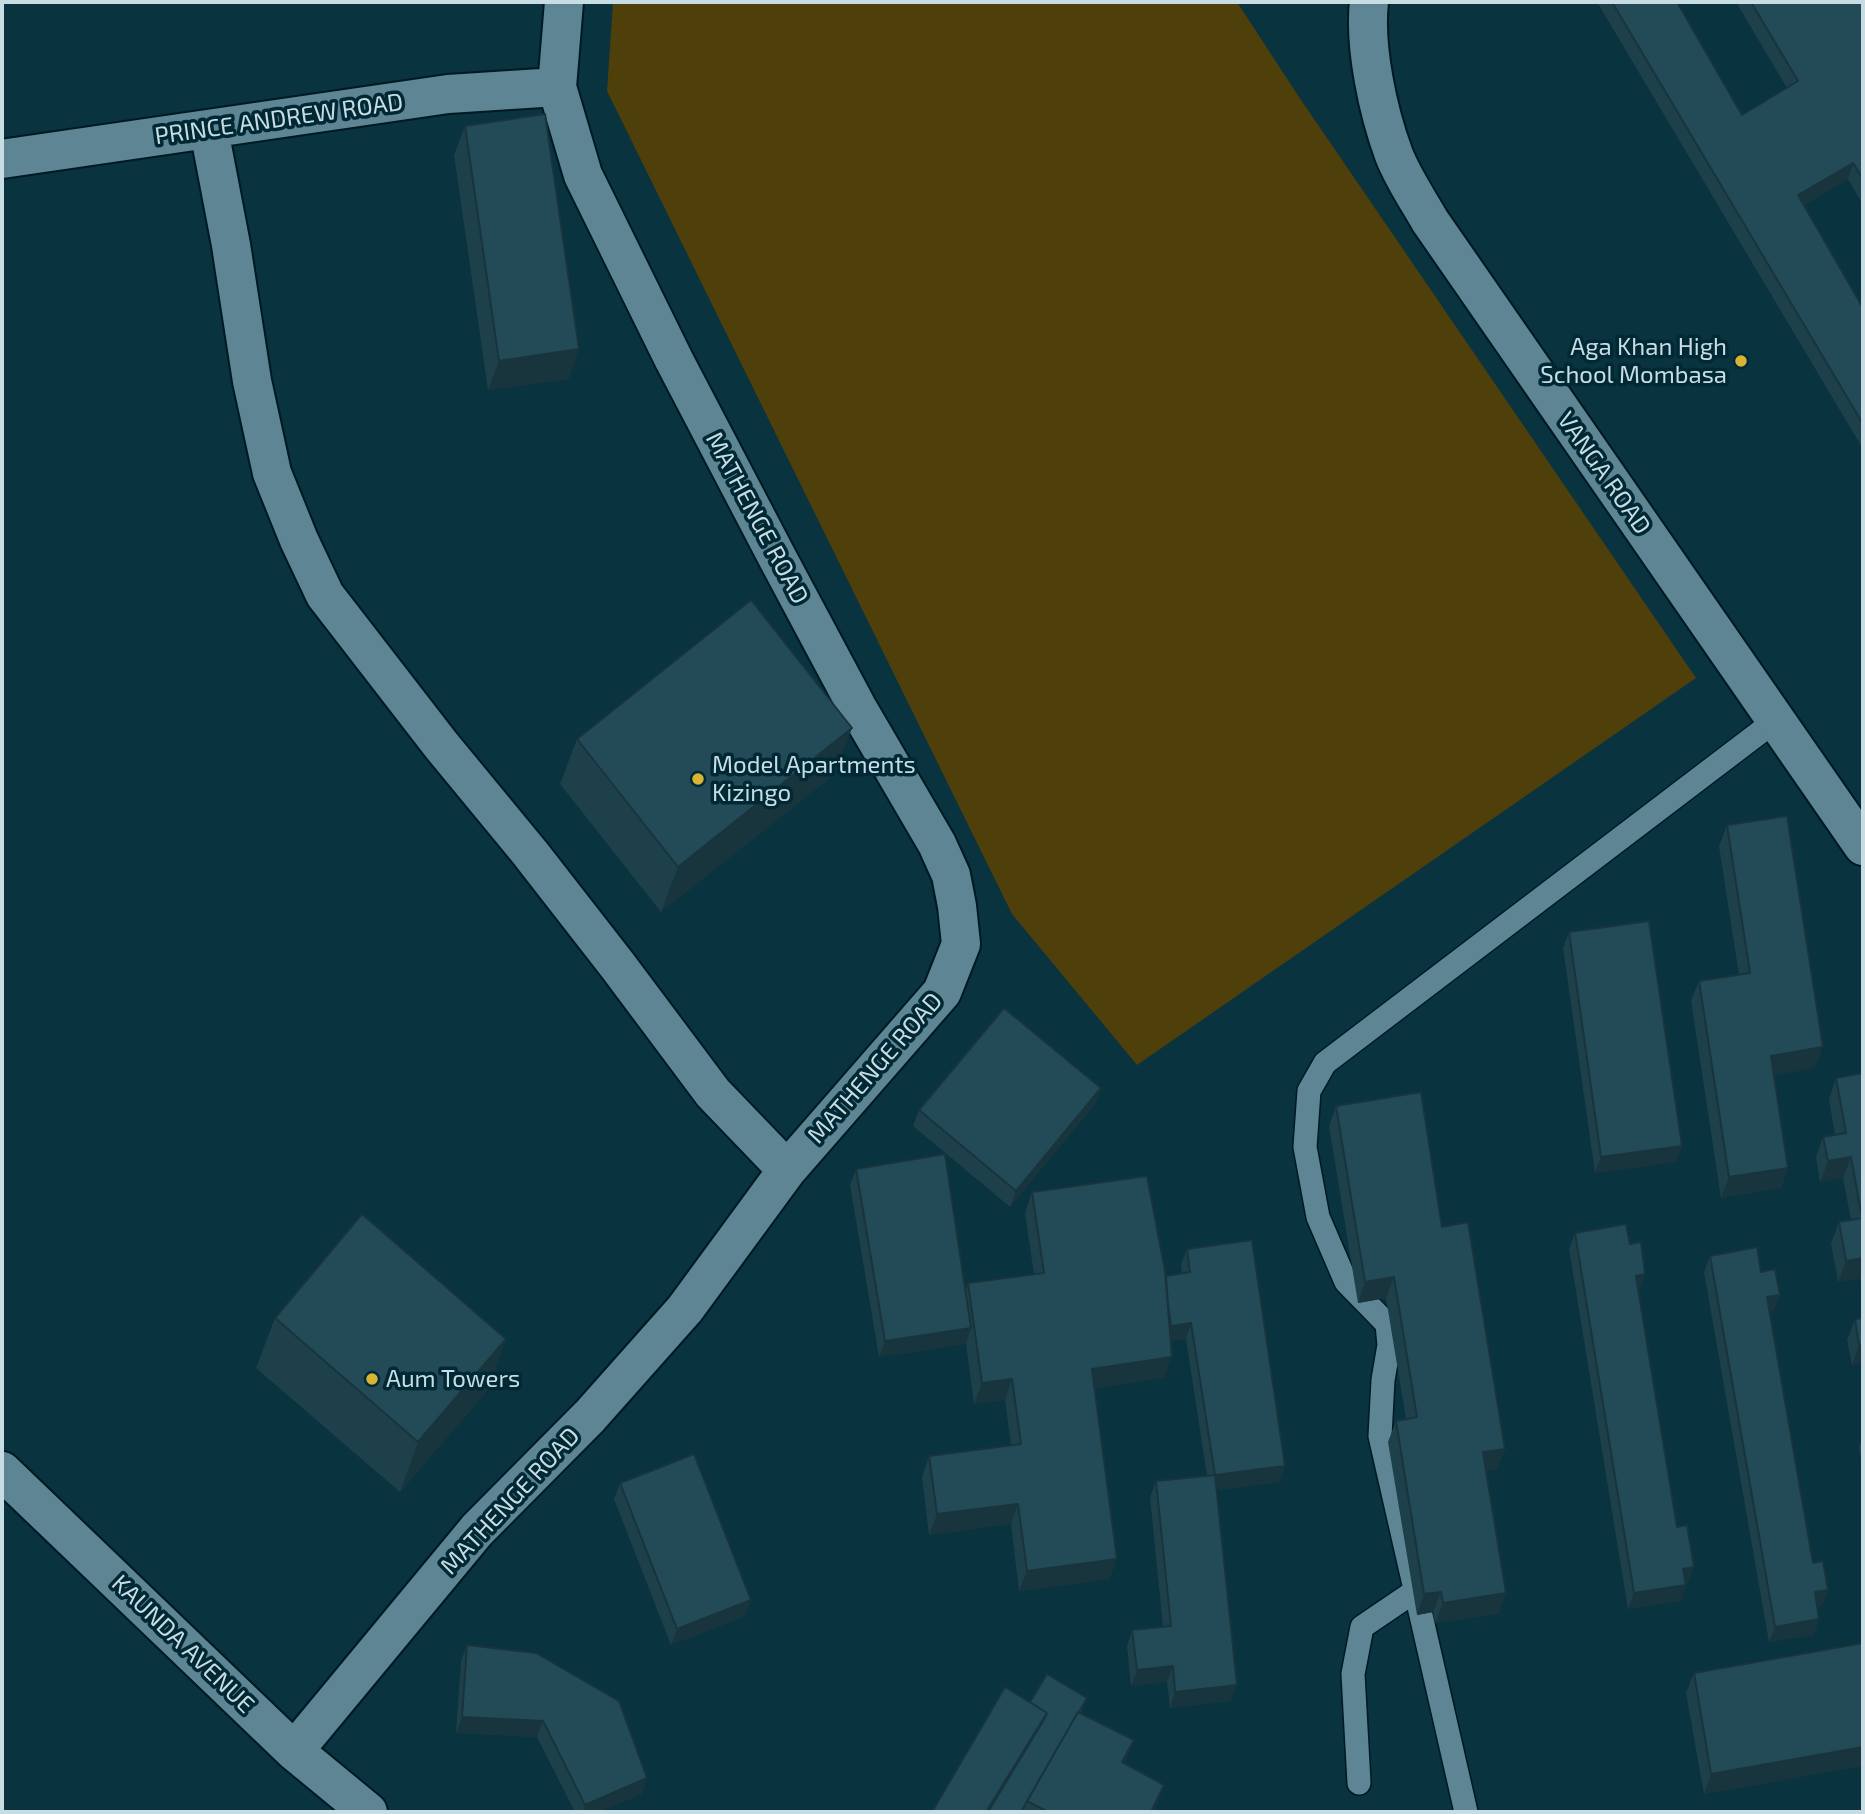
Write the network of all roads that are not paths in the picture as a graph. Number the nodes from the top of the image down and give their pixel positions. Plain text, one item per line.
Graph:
1 (564, 2) edge
2 (1369, 2) edge
3 (557, 87) junction
4 (209, 130) junction
5 (2, 159) edge
6 (1776, 720) junction
7 (1863, 846) edge
8 (787, 1170) junction
9 (2, 1471) edge
10 (1415, 1591) junction
11 (295, 1751) junction
12 (1360, 1783) dead end
13 (368, 1812) edge
14 (1466, 1812) edge

1 - 3 street, MATHENGE ROAD
2 - 6 street, VANGA ROAD
3 - 4 street, PRINCE ANDREW ROAD
3 - 8 street, MATHENGE ROAD
4 - 5 street, PRINCE ANDREW ROAD
4 - 8 street
6 - 7 street, VANGA ROAD
6 - 10 lane
8 - 11 street, MATHENGE ROAD
9 - 11 street, KAUNDA AVENUE
10 - 12 lane
10 - 14 lane
11 - 13 street, KAUNDA AVENUE

